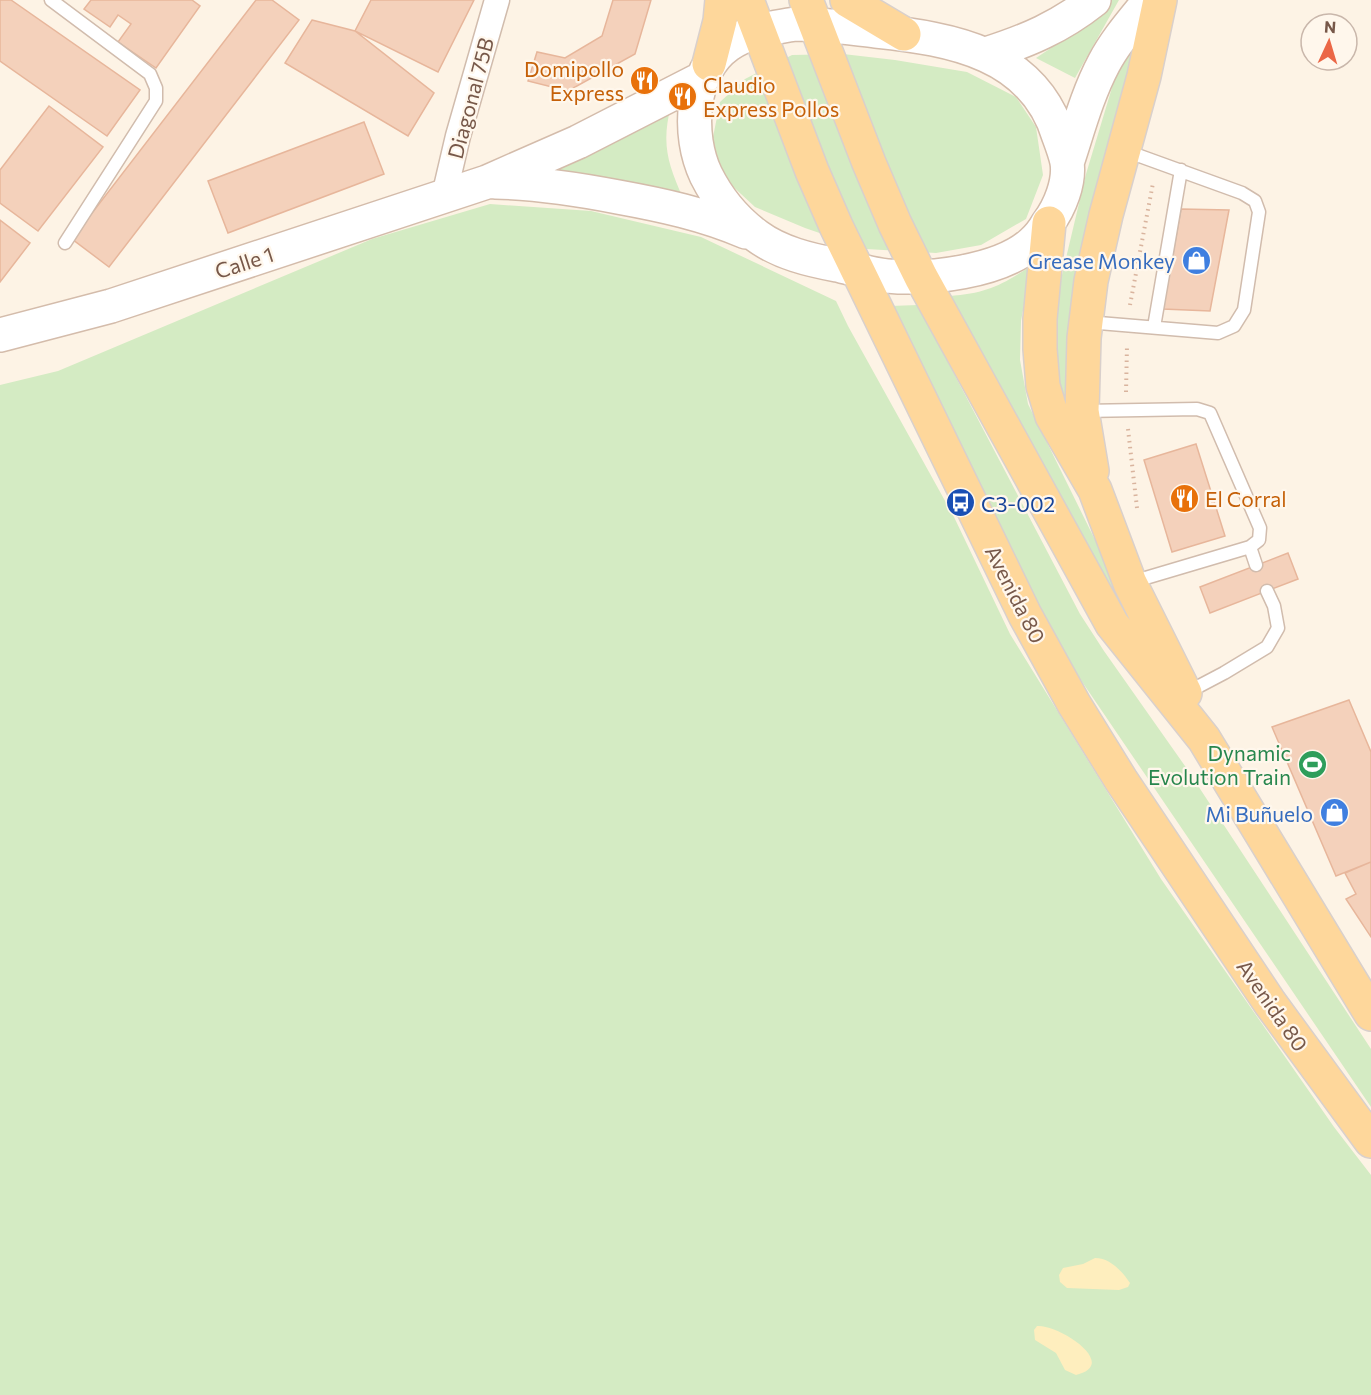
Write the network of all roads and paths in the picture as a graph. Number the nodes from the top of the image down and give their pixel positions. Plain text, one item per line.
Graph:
1 (51, 0) edge
2 (497, 0) edge
3 (722, 0) edge
4 (747, 0) edge
5 (848, 0) edge
6 (1094, 0) edge
7 (1150, 0) edge
8 (1160, 0) edge
9 (811, 12) edge
10 (760, 30) junction
11 (904, 34) junction
12 (986, 54) junction
13 (705, 72) junction
14 (1123, 150) junction
15 (1157, 160) junction
16 (1067, 164) junction
17 (1181, 170) junction
18 (487, 182) junction
19 (444, 196) junction
20 (1049, 223) junction
21 (758, 237) junction
22 (65, 243) dead end
23 (857, 270) junction
24 (921, 277) junction
25 (1086, 322) junction
26 (1128, 325) junction
27 (1154, 327) junction
28 (0, 335) edge
29 (1082, 411) junction
30 (1125, 411) junction
31 (1095, 490) junction
32 (1138, 511) dead end
33 (1250, 547) junction
34 (1256, 565) dead end
35 (1130, 583) junction
36 (1267, 591) dead end
37 (1185, 693) junction
38 (1204, 739) junction
39 (1371, 1014) edge
40 (1371, 1141) edge

1 - 22 lane
2 - 19 street, Diagonal 75B
3 - 13 main road
4 - 10 main road, Avenida 80
5 - 11 main road
6 - 12 main road
7 - 16 main road
8 - 14 main road
9 - 10 main road, Calle 1
9 - 11 main road, Calle 1
9 - 24 main road
10 - 13 main road, Calle 1
10 - 23 main road, Avenida 80
11 - 12 main road, Calle 1
12 - 16 main road, Calle 1
13 - 18 main road, Calle 1
13 - 21 main road
14 - 15 lane
14 - 25 main road
15 - 17 lane
15 - 26 path
16 - 20 main road
17 - 27 lane
17 - 27 lane
18 - 19 main road, Calle 1
18 - 21 main road, Calle 1
19 - 28 main road, Calle 1
20 - 24 main road
20 - 31 main road
21 - 23 main road
23 - 24 main road
23 - 40 main road, Avenida 80
24 - 38 main road
25 - 26 lane
25 - 29 main road
26 - 27 lane
26 - 30 path
29 - 30 lane
29 - 31 main road
30 - 32 path
30 - 33 lane
31 - 35 main road
33 - 34 lane
33 - 35 lane
35 - 37 main road
36 - 37 lane
37 - 38 main road
38 - 39 main road

